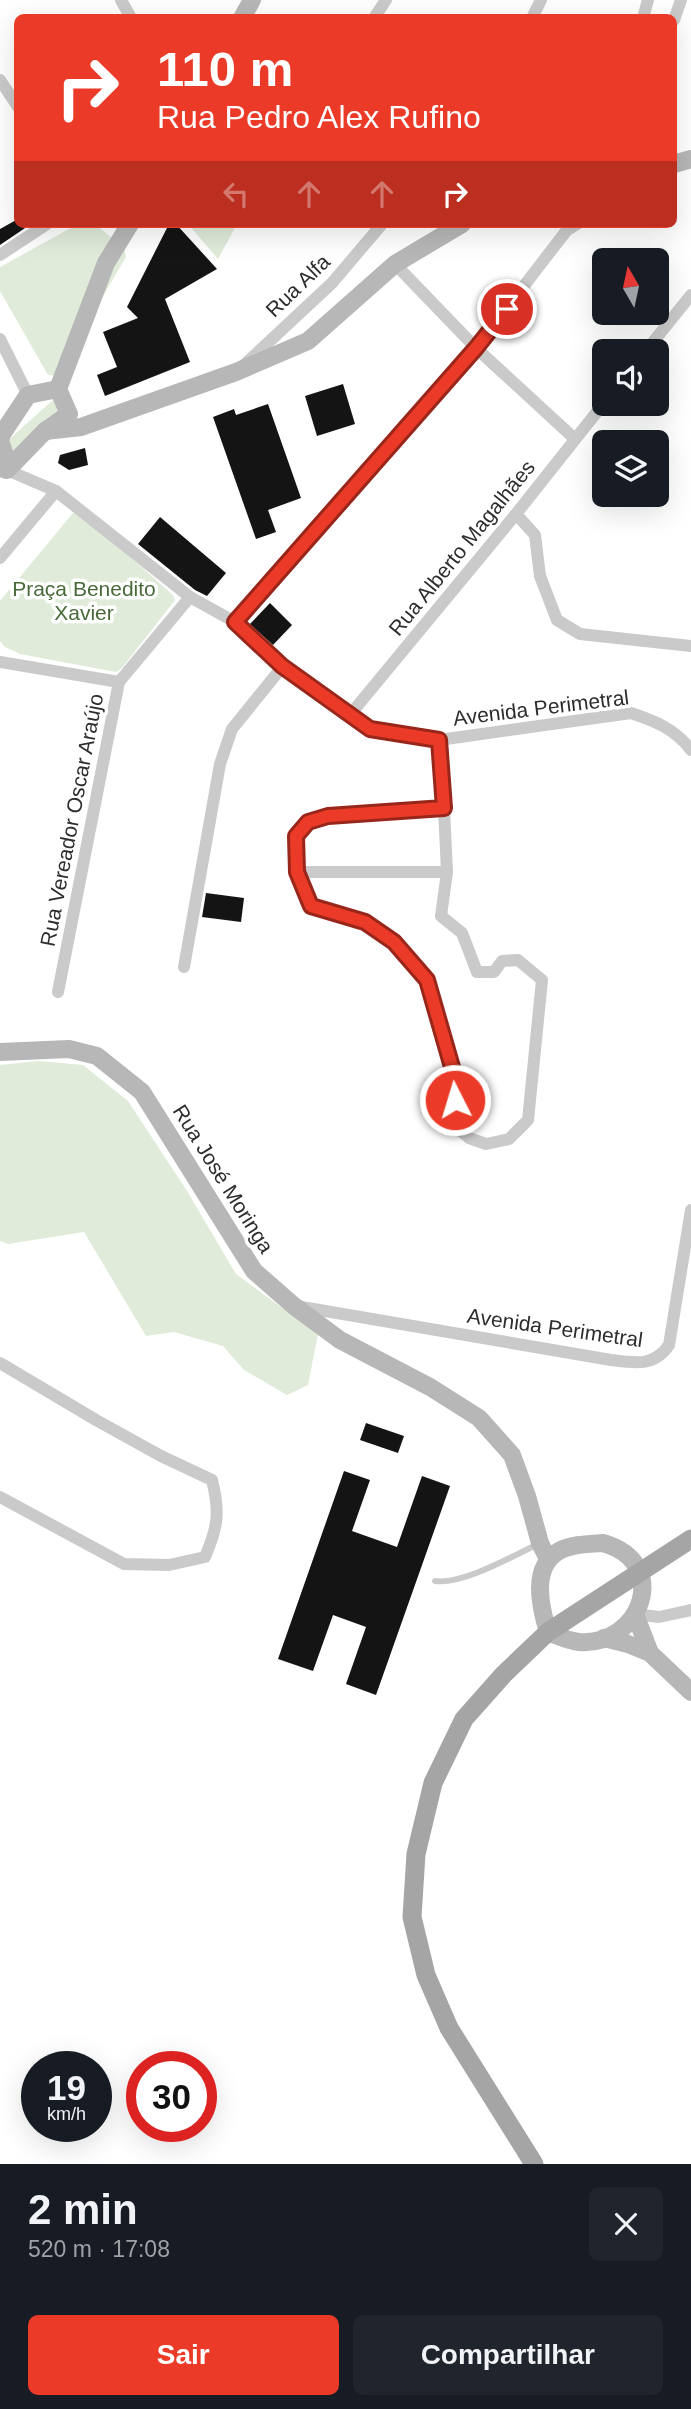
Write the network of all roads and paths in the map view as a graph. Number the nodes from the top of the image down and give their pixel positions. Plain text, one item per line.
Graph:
1 (0, 80) edge
2 (14, 101) edge
3 (41, 228) edge
4 (128, 228) edge
5 (379, 228) edge
6 (455, 228) edge
7 (570, 228) edge
8 (0, 255) edge
9 (395, 264) junction
10 (691, 295) edge
11 (0, 339) edge
12 (655, 339) edge
13 (476, 348) junction
14 (236, 372) junction
15 (58, 389) junction
16 (28, 394) junction
17 (594, 416) edge
18 (75, 420) junction
19 (1, 435) edge
20 (575, 439) junction
21 (3, 464) edge
22 (56, 491) junction
23 (516, 514) junction
24 (0, 558) edge
25 (190, 597) junction
26 (235, 622) junction
27 (691, 646) edge
28 (0, 662) edge
29 (282, 666) junction
30 (119, 682) junction
31 (349, 716) junction
32 (439, 740) junction
33 (691, 750) edge
34 (444, 808) junction
35 (297, 872) junction
36 (446, 872) junction
37 (184, 967) dead end
38 (58, 992) dead end
39 (0, 1052) edge
40 (691, 1210) edge
41 (294, 1306) junction
42 (0, 1363) edge
43 (0, 1497) edge
44 (691, 1539) edge
45 (544, 1551) junction
46 (639, 1572) junction
47 (435, 1581) dead end
48 (691, 1610) edge
49 (635, 1614) junction
50 (548, 1632) junction
51 (604, 1638) junction
52 (650, 1653) junction
53 (691, 1692) edge
54 (534, 2164) edge

1 - 2 street
3 - 8 street
4 - 15 street
5 - 14 street, Rua Alfa
6 - 9 street
7 - 13 street
9 - 13 street
9 - 14 street
10 - 12 street
11 - 16 street
13 - 20 street
13 - 26 street
14 - 18 street
15 - 16 street
15 - 18 street
16 - 19 street
17 - 20 street, Rua Alberto Magalhães
18 - 21 street
19 - 21 street
20 - 23 street, Rua Alberto Magalhães
21 - 22 street, Avenida Perimetral
22 - 24 street
22 - 25 street, Avenida Perimetral
23 - 27 street
23 - 31 street, Rua Alberto Magalhães
25 - 26 street, Avenida Perimetral
25 - 30 street, Rua Vereador Oscar Araújo
26 - 29 street, Avenida Perimetral
28 - 30 street
29 - 31 street, Avenida Perimetral
29 - 37 street
30 - 38 street, Rua Vereador Oscar Araújo
31 - 32 street, Avenida Perimetral
32 - 33 street, Avenida Perimetral
32 - 34 street
34 - 35 street
34 - 36 street
35 - 36 street
35 - 36 street
39 - 41 street, Rua José Moringa
40 - 41 street, Avenida Perimetral
41 - 45 street, Rua José Moringa
42 - 43 street
44 - 46 main road
45 - 46 street
45 - 47 lane
45 - 50 street
46 - 49 street
46 - 50 main road
48 - 49 street
49 - 51 street
49 - 52 street
50 - 51 street
50 - 54 main road
51 - 52 street
52 - 53 street

